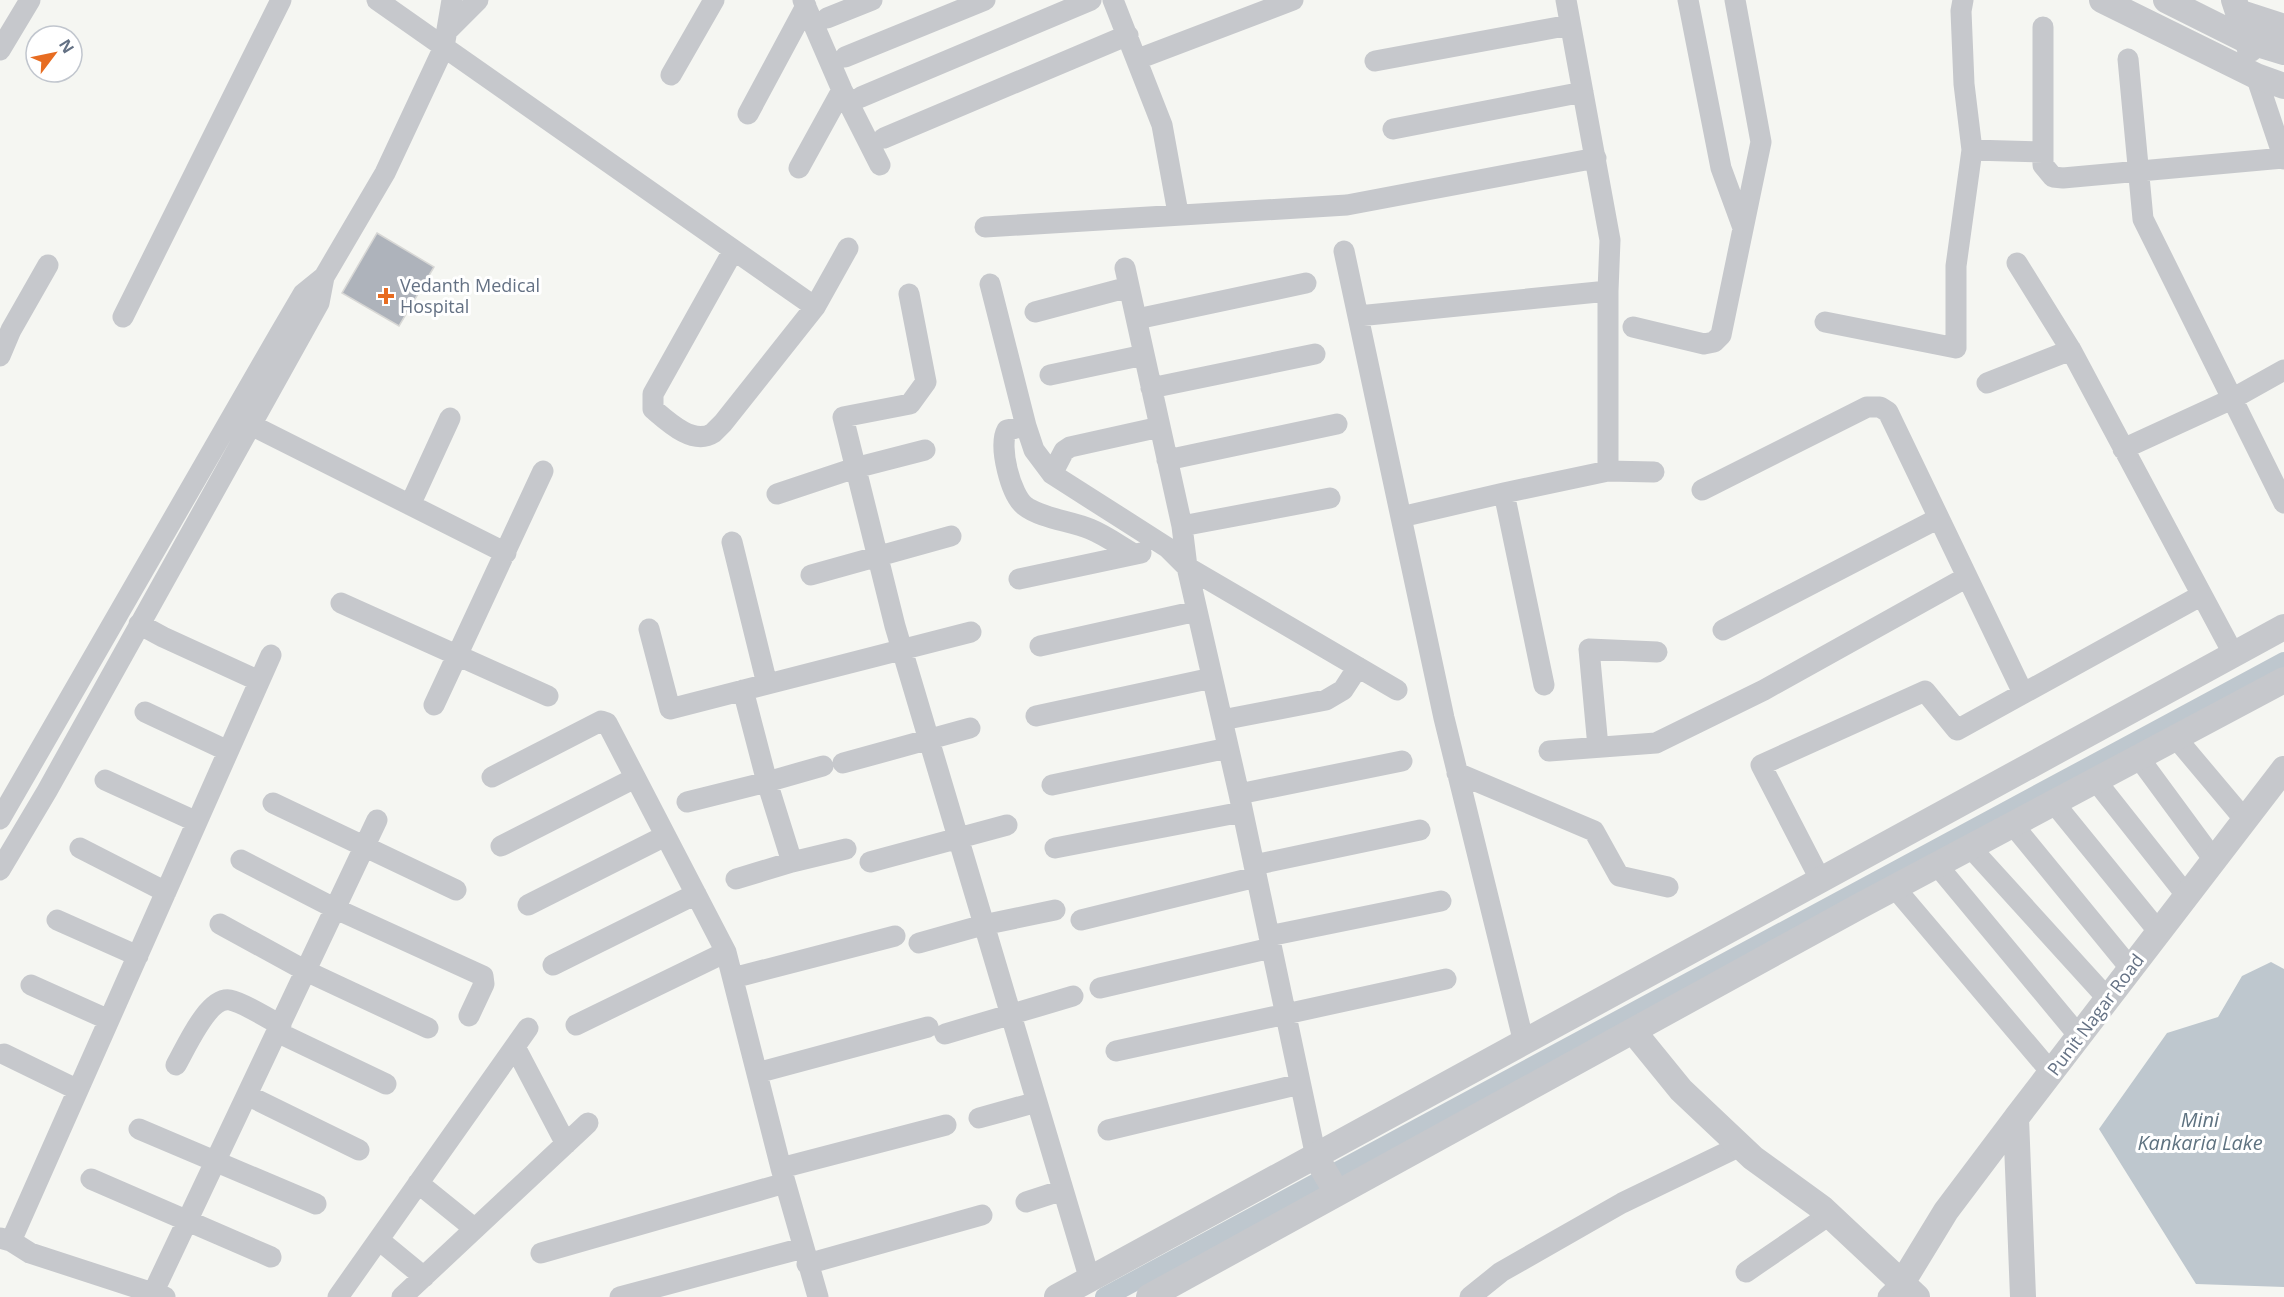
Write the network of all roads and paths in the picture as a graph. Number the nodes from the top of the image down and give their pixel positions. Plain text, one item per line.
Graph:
1 (30, 0) edge
2 (281, 0) edge
3 (377, 0) edge
4 (452, 0) edge
5 (478, 0) edge
6 (714, 0) edge
7 (872, 0) edge
8 (985, 0) edge
9 (1091, 0) edge
10 (1113, 0) edge
11 (1293, 0) edge
12 (1566, 0) edge
13 (1688, 0) edge
14 (1735, 0) edge
15 (1963, 0) edge
16 (2102, 0) edge
17 (2166, 0) edge
18 (804, 3) edge
19 (2236, 6) edge
20 (827, 18) dead end
21 (1570, 25) junction
22 (2043, 27) dead end
23 (2284, 27) edge
24 (1128, 35) junction
25 (446, 39) junction
26 (2248, 41) junction
27 (0, 50) edge
28 (2284, 52) edge
29 (845, 57) dead end
30 (1138, 59) junction
31 (2128, 59) dead end
32 (1375, 61) dead end
33 (671, 75) dead end
34 (2256, 75) junction
35 (2284, 86) edge
36 (1583, 92) junction
37 (852, 94) junction
38 (748, 114) dead end
39 (1393, 129) dead end
40 (884, 138) dead end
41 (1972, 150) junction
42 (2043, 152) junction
43 (1596, 158) junction
44 (2284, 159) edge
45 (880, 165) dead end
46 (799, 168) dead end
47 (2139, 170) junction
48 (1178, 213) junction
49 (985, 227) dead end
50 (1743, 229) junction
51 (848, 248) dead end
52 (733, 250) junction
53 (1344, 250) dead end
54 (2017, 263) dead end
55 (48, 264) dead end
56 (324, 277) junction
57 (1306, 283) dead end
58 (990, 284) dead end
59 (1608, 291) junction
60 (909, 294) dead end
61 (815, 307) junction
62 (1035, 312) dead end
63 (1358, 316) junction
64 (123, 317) dead end
65 (1137, 319) junction
66 (1825, 321) dead end
67 (6, 326) edge
68 (1634, 327) dead end
69 (2071, 350) junction
70 (1315, 354) dead end
71 (1144, 355) junction
72 (0, 357) edge
73 (2284, 370) edge
74 (1050, 375) dead end
75 (1987, 383) dead end
76 (1152, 388) junction
77 (2232, 399) junction
78 (450, 418) dead end
79 (1337, 424) dead end
80 (251, 425) junction
81 (1026, 426) junction
82 (1160, 427) junction
83 (2123, 449) junction
84 (925, 450) dead end
85 (1167, 460) junction
86 (855, 468) junction
87 (543, 471) dead end
88 (1608, 471) junction
89 (1654, 472) dead end
90 (1052, 474) junction
91 (1702, 490) dead end
92 (1504, 493) junction
93 (777, 494) dead end
94 (1330, 498) dead end
95 (2284, 503) edge
96 (410, 505) junction
97 (1401, 517) junction
98 (1939, 518) junction
99 (1182, 526) junction
100 (951, 536) dead end
101 (732, 542) dead end
102 (1168, 548) junction
103 (506, 554) junction
104 (1134, 554) junction
105 (878, 556) junction
106 (1187, 567) junction
107 (811, 575) dead end
108 (1968, 577) junction
109 (1019, 579) dead end
110 (2202, 595) junction
111 (341, 603) dead end
112 (1197, 611) junction
113 (139, 624) junction
114 (2284, 627) edge
115 (649, 628) dead end
116 (1723, 630) dead end
117 (971, 632) dead end
118 (1040, 646) dead end
119 (902, 649) junction
120 (1657, 652) dead end
121 (270, 655) dead end
122 (457, 655) junction
123 (2234, 656) junction
124 (1358, 667) junction
125 (1212, 678) junction
126 (2284, 680) edge
127 (259, 681) junction
128 (767, 684) junction
129 (1544, 685) dead end
130 (743, 690) junction
131 (1397, 690) dead end
132 (2023, 693) junction
133 (548, 696) dead end
134 (434, 705) dead end
135 (145, 712) dead end
136 (1036, 716) dead end
137 (1222, 720) junction
138 (970, 728) dead end
139 (2176, 738) junction
140 (930, 740) junction
141 (1598, 747) junction
142 (1228, 748) junction
143 (228, 751) junction
144 (1549, 751) dead end
145 (2139, 758) junction
146 (1402, 761) dead end
147 (2284, 769) edge
148 (1457, 773) junction
149 (492, 777) dead end
150 (635, 778) junction
151 (105, 780) dead end
152 (2096, 781) junction
153 (767, 782) junction
154 (1052, 786) dead end
155 (687, 802) dead end
156 (273, 803) dead end
157 (1241, 803) junction
158 (2054, 803) junction
159 (0, 819) edge
160 (377, 820) dead end
161 (2245, 820) junction
162 (197, 822) junction
163 (1007, 825) dead end
164 (2013, 825) junction
165 (1420, 830) dead end
166 (665, 836) junction
167 (959, 839) junction
168 (365, 846) junction
169 (501, 846) dead end
170 (1971, 847) junction
171 (80, 848) dead end
172 (1055, 848) dead end
173 (846, 849) dead end
174 (241, 860) dead end
175 (2214, 860) junction
176 (792, 862) junction
177 (870, 862) dead end
178 (1937, 865) junction
179 (0, 870) edge
180 (1255, 871) junction
181 (736, 879) dead end
182 (1821, 881) junction
183 (1668, 887) dead end
184 (1895, 888) junction
185 (456, 890) dead end
186 (166, 892) junction
187 (696, 894) junction
188 (2187, 896) junction
189 (1441, 901) dead end
190 (528, 905) dead end
191 (336, 909) junction
192 (1055, 910) dead end
193 (57, 920) dead end
194 (1082, 920) dead end
195 (220, 924) dead end
196 (983, 925) junction
197 (2158, 932) junction
198 (895, 936) dead end
199 (1270, 942) junction
200 (919, 943) dead end
201 (726, 952) junction
202 (138, 956) junction
203 (553, 965) dead end
204 (2131, 969) junction
205 (306, 970) junction
206 (733, 978) junction
207 (1446, 979) dead end
208 (31, 985) dead end
209 (1100, 988) dead end
210 (1073, 996) dead end
211 (2108, 999) junction
212 (1010, 1014) junction
213 (1285, 1014) junction
214 (469, 1016) dead end
215 (109, 1020) junction
216 (576, 1025) dead end
217 (279, 1028) junction
218 (428, 1028) dead end
219 (528, 1028) dead end
220 (1633, 1031) junction
221 (2079, 1036) junction
222 (1524, 1043) junction
223 (515, 1047) junction
224 (1116, 1051) dead end
225 (4, 1054) dead end
226 (176, 1065) dead end
227 (2051, 1072) junction
228 (757, 1073) junction
229 (386, 1084) dead end
230 (1300, 1084) junction
231 (78, 1090) junction
232 (247, 1095) junction
233 (1036, 1102) junction
234 (979, 1118) dead end
235 (2016, 1118) junction
236 (588, 1123) dead end
237 (946, 1125) dead end
238 (139, 1129) dead end
239 (1108, 1130) dead end
240 (566, 1144) junction
241 (1740, 1146) junction
242 (359, 1150) dead end
243 (1316, 1157) junction
244 (215, 1161) junction
245 (783, 1175) junction
246 (91, 1179) dead end
247 (418, 1183) junction
248 (1063, 1190) junction
249 (1338, 1193) junction
250 (1026, 1202) dead end
251 (316, 1204) dead end
252 (982, 1215) dead end
253 (1829, 1215) junction
254 (187, 1221) junction
255 (475, 1229) junction
256 (6, 1239) edge
257 (379, 1240) junction
258 (541, 1253) dead end
259 (805, 1256) junction
260 (271, 1257) dead end
261 (1746, 1272) dead end
262 (424, 1276) junction
263 (1090, 1280) junction
264 (1902, 1292) edge
265 (159, 1295) edge
266 (338, 1297) edge
267 (402, 1297) edge
268 (620, 1297) edge
269 (818, 1297) edge
270 (1057, 1297) edge
271 (1149, 1297) edge
272 (1470, 1297) edge
273 (2023, 1297) edge

1 - 27 street
2 - 64 street
3 - 25 street
4 - 25 street
5 - 25 street
6 - 33 street
7 - 20 street
8 - 29 street
9 - 37 street
10 - 24 street
11 - 30 street
12 - 21 street
13 - 50 street
14 - 50 street
15 - 41 street
16 - 34 street
17 - 26 street
18 - 37 street
18 - 38 street
19 - 23 street
19 - 26 street
21 - 32 street
21 - 36 street
22 - 42 street
24 - 30 street
24 - 40 street
25 - 52 street
25 - 56 street
26 - 28 street
26 - 34 street
30 - 48 street
31 - 47 street
34 - 35 street
34 - 44 street
36 - 39 street
36 - 43 street
37 - 45 street
37 - 46 street
41 - 42 street
41 - 66 street
42 - 47 street
43 - 48 street
43 - 59 street
44 - 47 street
47 - 77 street
48 - 49 street
50 - 68 street
51 - 61 street
52 - 61 street
52 - 61 street
53 - 63 street
54 - 69 street
55 - 67 street
56 - 80 street
56 - 159 street
57 - 65 street
58 - 81 street
59 - 63 street
59 - 88 street
60 - 86 street
62 - 65 street
63 - 97 street
65 - 71 street
67 - 72 street
69 - 75 street
69 - 83 street
70 - 76 street
71 - 74 street
71 - 76 street
73 - 77 street
76 - 82 street
77 - 83 street
77 - 95 street
78 - 96 street
79 - 85 street
80 - 96 street
80 - 113 street
81 - 90 street
81 - 104 street
82 - 85 street
82 - 90 street
83 - 110 street
84 - 86 street
85 - 99 street
86 - 93 street
86 - 105 street
87 - 103 street
88 - 89 street
88 - 92 street
90 - 102 street
91 - 98 street
92 - 97 street
92 - 129 street
94 - 99 street
96 - 103 street
97 - 148 street
98 - 108 street
98 - 116 street
99 - 106 street
100 - 105 street
101 - 128 street
102 - 104 street
102 - 106 street
103 - 122 street
104 - 109 street
105 - 107 street
105 - 119 street
106 - 112 street
106 - 124 street
108 - 132 street
108 - 141 street
110 - 123 street
110 - 132 street
111 - 122 street
112 - 118 street
112 - 125 street
113 - 127 street
113 - 179 street
114 - 123 street
115 - 130 street
117 - 119 street
119 - 128 street
119 - 140 street
120 - 141 street
121 - 127 street
122 - 133 street
122 - 134 street
123 - 182 street
124 - 131 street
124 - 137 street
125 - 136 street
125 - 137 street
126 - 139 street
127 - 143 street
128 - 130 street
130 - 153 street
132 - 182 street
135 - 143 street
137 - 142 street
138 - 140 street
139 - 145 street
139 - 161 street
140 - 153 street
140 - 167 street
141 - 144 street
142 - 154 street
142 - 157 street
143 - 162 street
145 - 152 street
145 - 175 street
146 - 157 street
147 - 161 street, Punit Nagar Road
148 - 183 street
148 - 222 street
149 - 150 street
150 - 166 street
150 - 169 street
151 - 162 street
152 - 158 street
152 - 188 street
153 - 155 street
153 - 176 street
156 - 168 street
157 - 172 street
157 - 180 street
158 - 164 street
158 - 197 street
160 - 168 street
161 - 175 street, Punit Nagar Road
162 - 186 street
163 - 167 street
164 - 170 street
164 - 204 street
165 - 180 street
166 - 187 street
166 - 190 street
167 - 177 street
167 - 196 street
168 - 185 street
168 - 191 street
170 - 178 street
170 - 211 street
171 - 186 street
173 - 176 street
174 - 191 street
175 - 188 street, Punit Nagar Road
176 - 181 street
178 - 184 street
178 - 221 street
180 - 194 street
180 - 199 street
182 - 222 street
184 - 220 street
184 - 227 street
186 - 202 street
187 - 201 street
187 - 203 street
188 - 197 street, Punit Nagar Road
189 - 199 street
191 - 205 street
191 - 214 street
192 - 196 street
193 - 202 street
195 - 205 street
196 - 200 street
196 - 212 street
197 - 204 street, Punit Nagar Road
198 - 206 street
199 - 209 street
199 - 213 street
201 - 206 street
201 - 216 street
202 - 215 street
204 - 211 street, Punit Nagar Road
205 - 217 street
205 - 218 street
206 - 228 street
207 - 213 street
208 - 215 street
210 - 212 street
211 - 221 street, Punit Nagar Road
212 - 228 street
212 - 233 street
213 - 224 street
213 - 230 street
215 - 231 street
217 - 226 street
217 - 229 street
217 - 232 street
219 - 223 street
220 - 241 street
220 - 249 street
221 - 227 street, Punit Nagar Road
222 - 243 street
223 - 240 street
223 - 247 street
225 - 231 street
227 - 235 street, Punit Nagar Road
228 - 245 street
230 - 239 street
230 - 243 street
231 - 256 street
232 - 242 street
232 - 244 street
233 - 234 street
233 - 248 street
235 - 264 street, Punit Nagar Road
235 - 273 street
236 - 240 street
237 - 245 street
238 - 244 street
240 - 255 street
241 - 253 street
241 - 272 street
243 - 249 street
243 - 263 street
244 - 251 street
244 - 254 street
245 - 258 street
245 - 259 street
246 - 254 street
247 - 255 street
247 - 257 street
248 - 250 street
248 - 263 street
249 - 271 street
252 - 259 street
253 - 261 street
253 - 264 street
254 - 260 street
254 - 265 street
255 - 262 street
256 - 265 street
257 - 262 street
257 - 266 street
259 - 268 street
259 - 269 street
262 - 267 street
263 - 270 street

